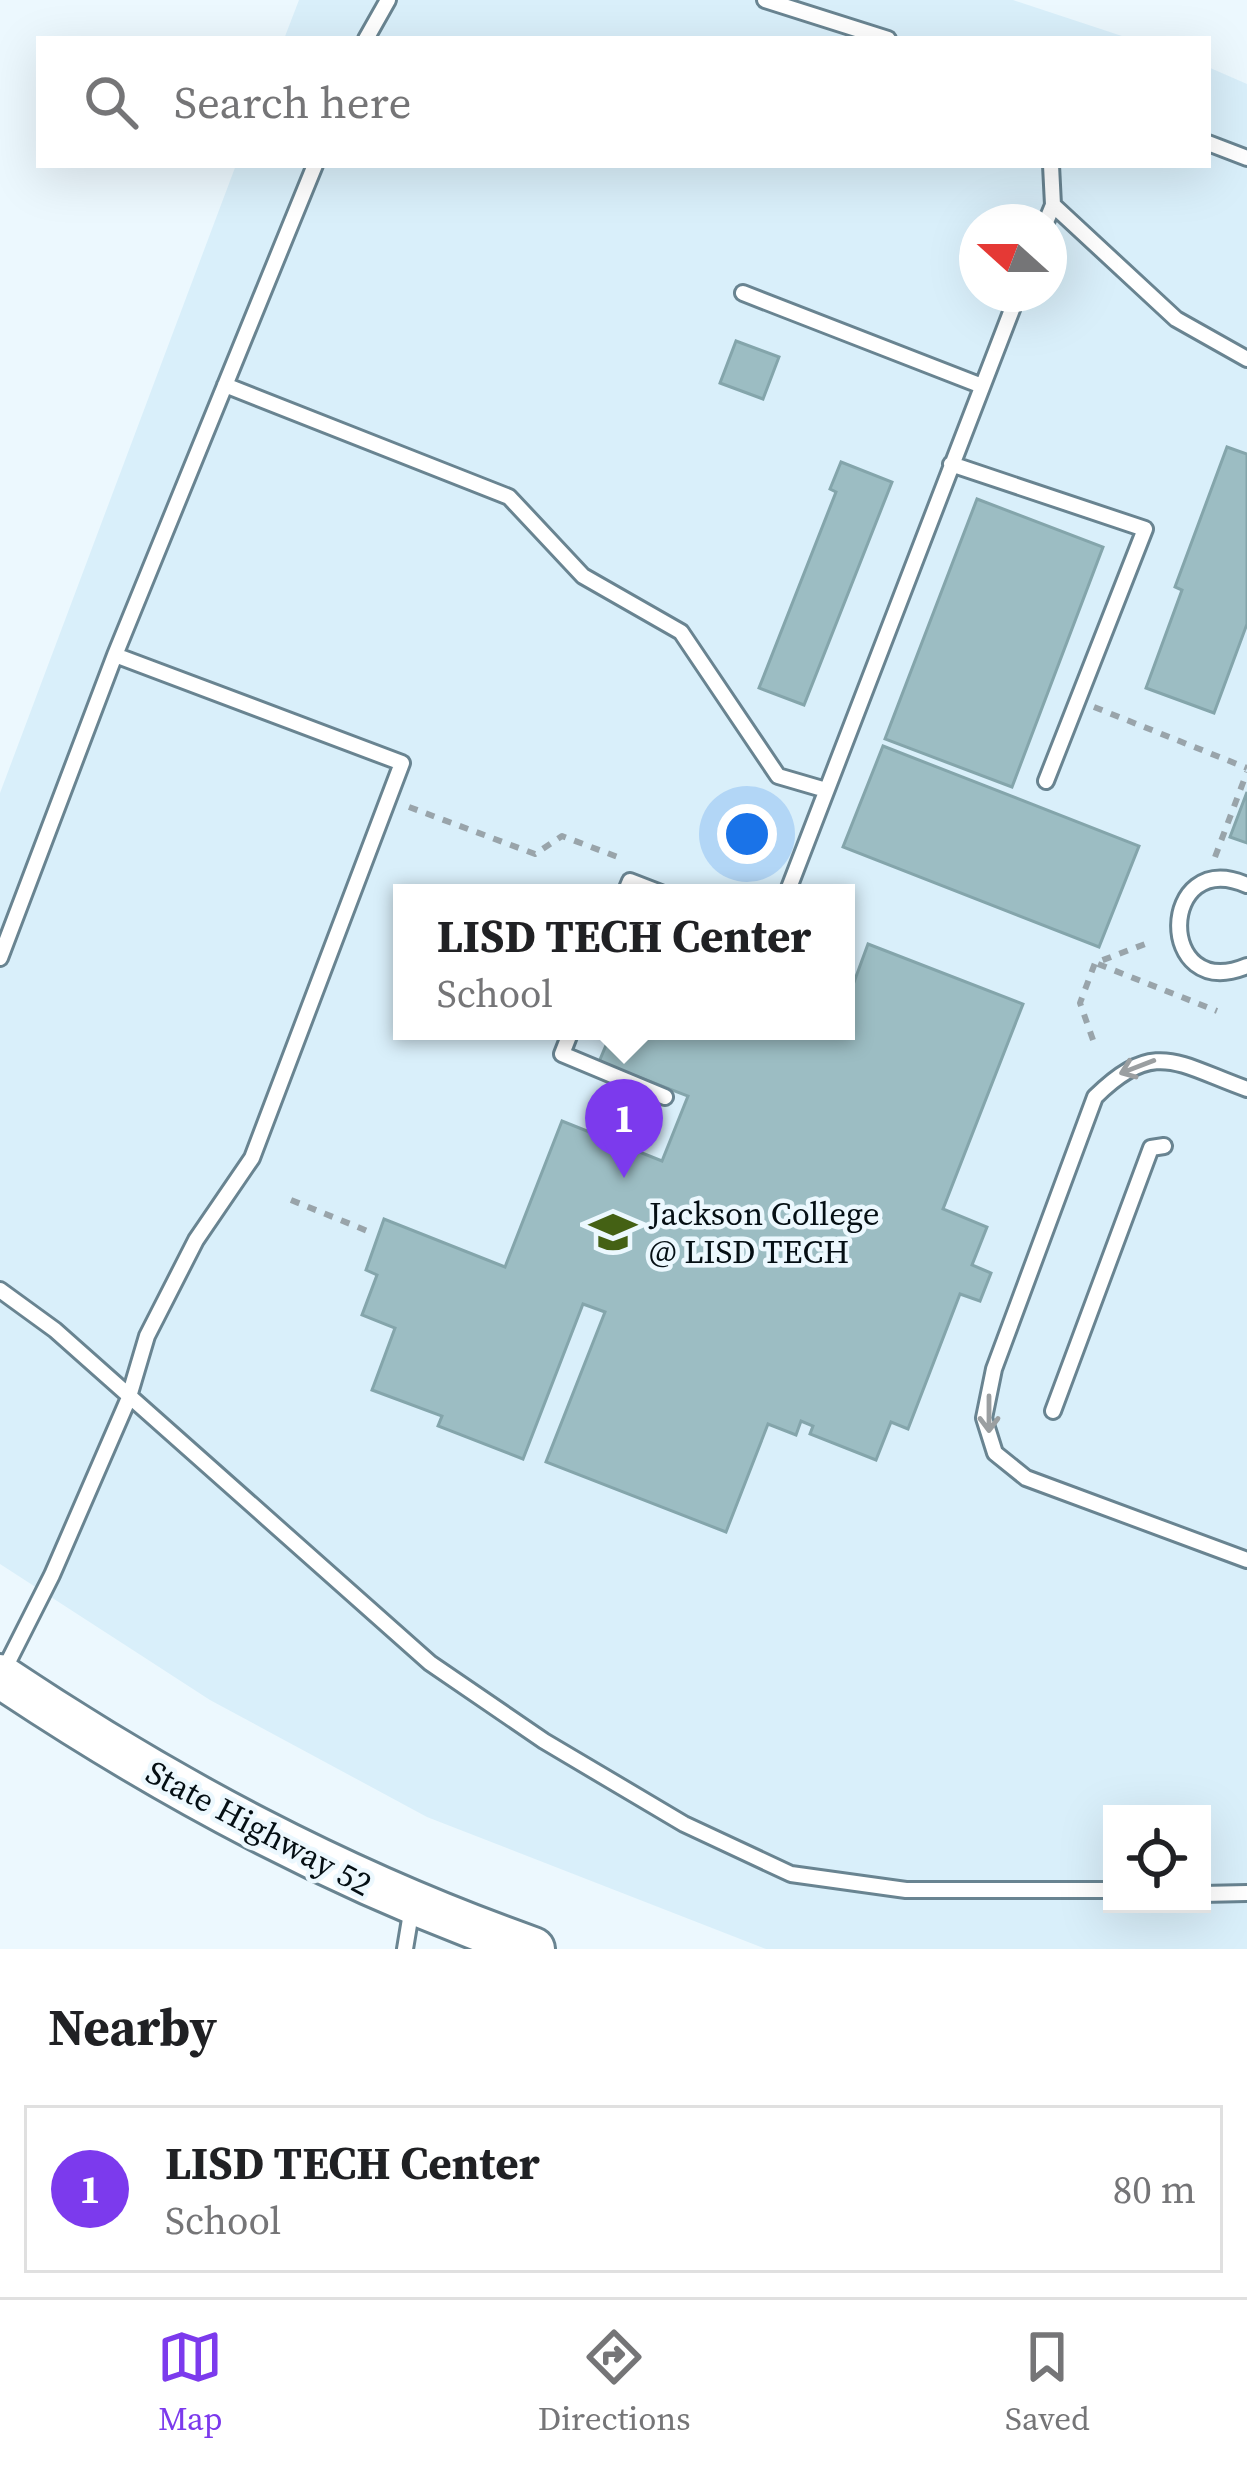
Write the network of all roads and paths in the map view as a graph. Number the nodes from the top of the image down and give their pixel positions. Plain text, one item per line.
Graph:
1 (388, 0) edge
2 (765, 0) edge
3 (368, 36) edge
4 (879, 36) edge
5 (1211, 144) edge
6 (1247, 158) edge
7 (314, 168) edge
8 (1051, 168) edge
9 (1053, 204) edge
10 (1067, 218) edge
11 (743, 293) dead end
12 (1011, 312) edge
13 (1247, 359) edge
14 (225, 386) junction
15 (982, 386) junction
16 (951, 464) junction
17 (115, 655) junction
18 (1091, 706) dead end
19 (1247, 770) edge
20 (1046, 781) dead end
21 (826, 790) junction
22 (388, 800) junction
23 (625, 860) dead end
24 (1214, 860) dead end
25 (790, 884) edge
26 (1247, 885) edge
27 (1153, 941) dead end
28 (0, 958) edge
29 (1095, 963) junction
30 (1247, 966) edge
31 (1217, 1011) dead end
32 (567, 1040) edge
33 (1093, 1040) dead end
34 (1247, 1089) edge
35 (665, 1097) dead end
36 (1164, 1146) dead end
37 (291, 1200) dead end
38 (370, 1232) dead end
39 (0, 1290) edge
40 (128, 1400) junction
41 (1053, 1411) dead end
42 (1247, 1560) edge
43 (0, 1677) edge
44 (1103, 1890) edge
45 (1247, 1893) edge
46 (1211, 1894) edge
47 (412, 1906) junction
48 (405, 1949) edge
49 (533, 1949) edge

1 - 3 lane
2 - 4 lane
5 - 6 lane
7 - 14 lane
8 - 9 lane
10 - 13 lane
11 - 15 lane
12 - 15 lane
14 - 17 lane
14 - 21 lane
15 - 16 lane
16 - 20 lane
16 - 21 lane
17 - 22 lane
17 - 28 lane
18 - 19 path
19 - 24 path
21 - 25 lane
22 - 23 path
22 - 40 lane
26 - 30 lane
27 - 29 path
29 - 31 path
29 - 33 path
32 - 35 lane
34 -> 42 lane
36 - 41 lane
37 - 38 path
39 - 40 lane
40 - 43 lane
40 - 44 lane
43 - 47 main road, State Highway 52
45 - 46 lane
47 - 48 lane
47 - 49 main road, State Highway 52

